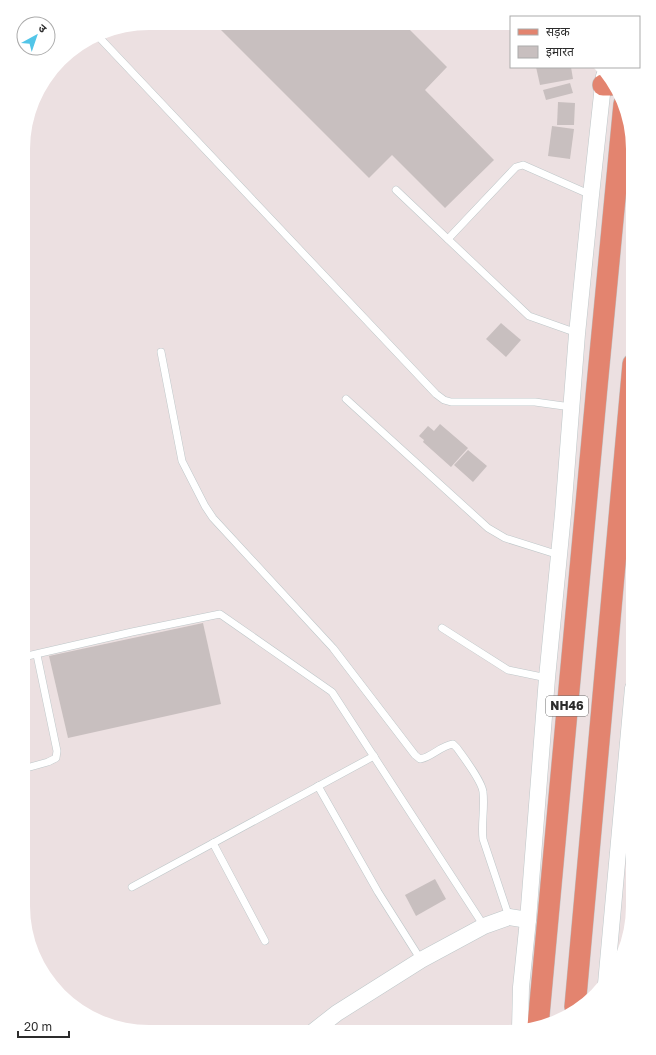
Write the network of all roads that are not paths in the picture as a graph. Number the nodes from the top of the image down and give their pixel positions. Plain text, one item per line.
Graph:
1 (102, 40) edge
2 (606, 84) edge
3 (622, 120) edge
4 (396, 190) dead end
5 (591, 194) junction
6 (448, 240) junction
7 (577, 334) junction
8 (161, 352) dead end
9 (346, 399) dead end
10 (572, 407) junction
11 (626, 438) edge
12 (559, 555) junction
13 (442, 628) dead end
14 (37, 655) junction
15 (30, 656) edge
16 (547, 678) junction
17 (374, 756) junction
18 (626, 765) edge
19 (30, 767) edge
20 (318, 786) junction
21 (213, 843) junction
22 (132, 887) dead end
23 (509, 917) junction
24 (528, 920) junction
25 (484, 926) junction
26 (265, 941) dead end
27 (421, 960) junction
28 (607, 969) edge
29 (575, 1002) edge
30 (538, 1021) edge
31 (520, 1024) edge
32 (322, 1025) edge

1 - 10 lane
2 - 5 street
3 - 30 main road, NH46
4 - 6 lane
5 - 6 lane
5 - 7 street
6 - 7 lane
7 - 10 street
8 - 23 lane
9 - 12 lane
10 - 12 street
11 - 29 main road
12 - 16 street
13 - 16 lane
14 - 15 lane
14 - 17 lane
14 - 19 lane
16 - 24 street
17 - 20 lane
17 - 25 lane
18 - 28 street
20 - 21 lane
20 - 27 lane
21 - 22 lane
21 - 26 lane
23 - 24 street
23 - 25 street
24 - 31 street
25 - 27 street
27 - 32 street

